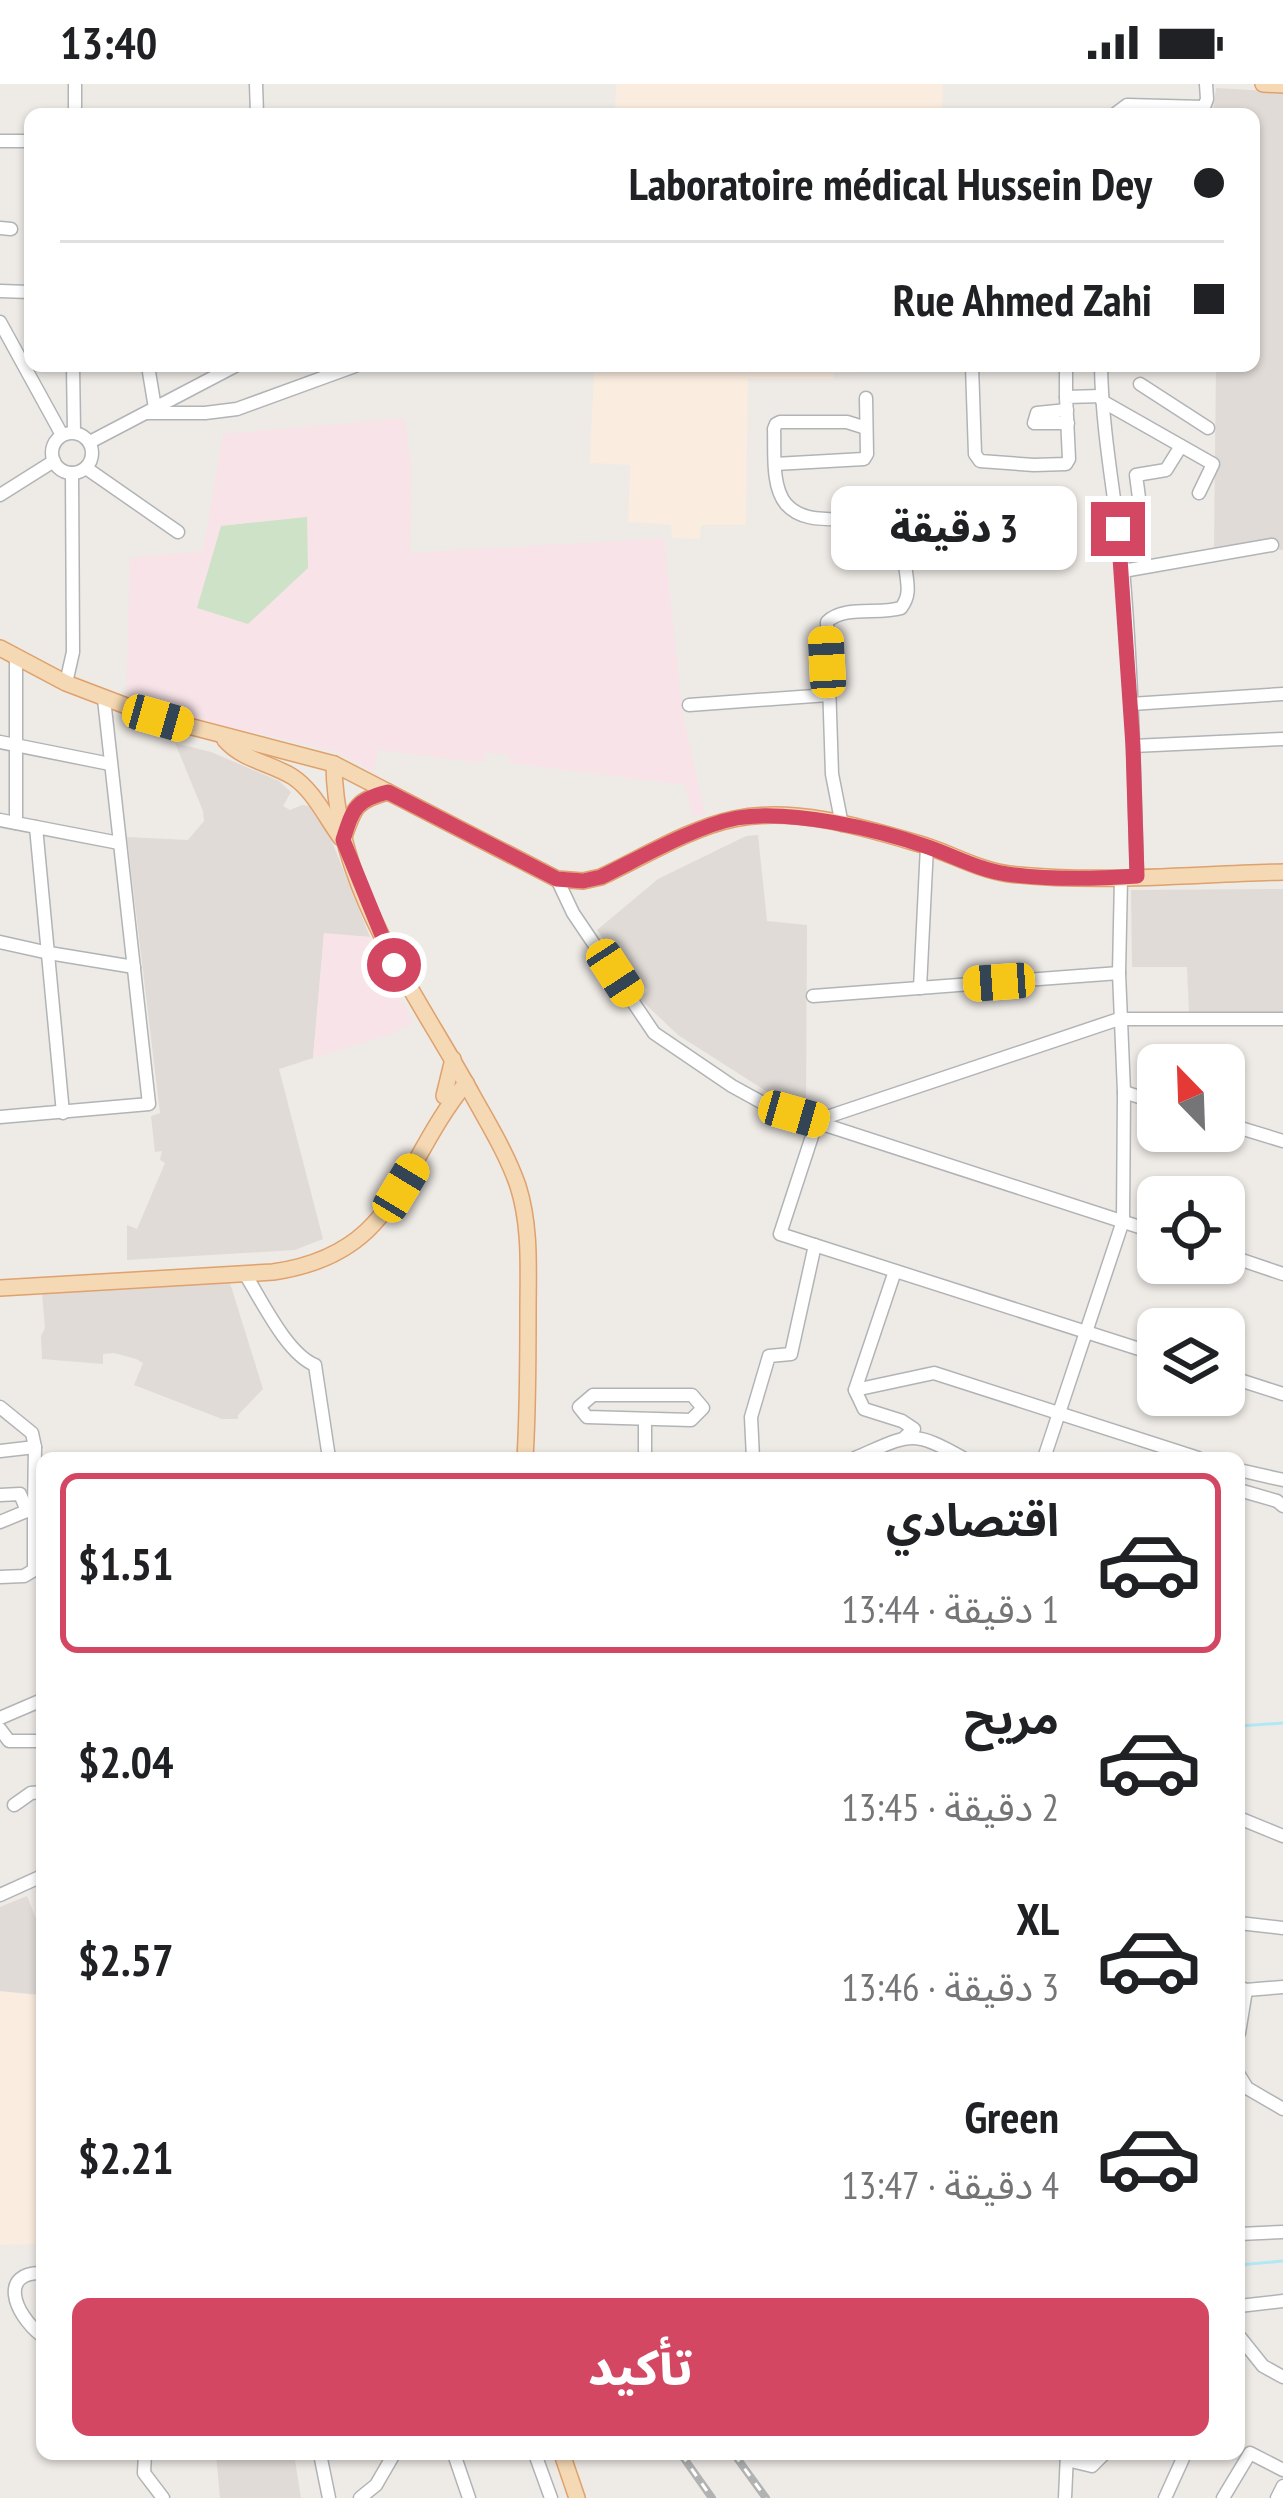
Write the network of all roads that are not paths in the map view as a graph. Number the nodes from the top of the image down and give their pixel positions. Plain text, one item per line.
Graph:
1 (1206, 84) edge
2 (1263, 84) edge
3 (1283, 85) edge
4 (1123, 108) edge
5 (0, 322) edge
6 (24, 362) edge
7 (30, 372) edge
8 (73, 372) edge
9 (148, 372) edge
10 (224, 372) edge
11 (337, 372) edge
12 (972, 372) edge
13 (1066, 372) edge
14 (1101, 372) edge
15 (1139, 384) dead end
16 (1158, 396) junction
17 (866, 398) dead end
18 (1102, 399) junction
19 (151, 410) junction
20 (1067, 410) junction
21 (1185, 413) junction
22 (1141, 422) junction
23 (866, 428) junction
24 (1208, 428) dead end
25 (68, 434) junction
26 (90, 442) junction
27 (1175, 442) junction
28 (54, 461) junction
29 (775, 464) junction
30 (79, 471) junction
31 (1199, 493) dead end
32 (0, 495) edge
33 (1139, 498) dead end
34 (178, 532) dead end
35 (1272, 545) dead end
36 (1123, 571) junction
37 (0, 648) edge
38 (16, 658) junction
39 (66, 683) junction
40 (1283, 694) edge
41 (828, 695) junction
42 (104, 699) junction
43 (689, 704) dead end
44 (1131, 704) junction
45 (224, 737) junction
46 (1283, 739) edge
47 (0, 742) edge
48 (16, 745) junction
49 (1133, 746) junction
50 (110, 764) junction
51 (334, 764) junction
52 (388, 792) junction
53 (0, 820) edge
54 (16, 823) junction
55 (842, 825) junction
56 (36, 827) junction
57 (343, 840) junction
58 (119, 843) junction
59 (927, 846) junction
60 (1283, 872) edge
61 (1129, 876) junction
62 (557, 879) junction
63 (0, 942) edge
64 (49, 953) junction
65 (134, 967) junction
66 (1119, 973) junction
67 (920, 988) junction
68 (813, 996) dead end
69 (1119, 1019) junction
70 (1283, 1019) edge
71 (456, 1066) junction
72 (1124, 1092) junction
73 (1137, 1096) edge
74 (63, 1113) junction
75 (0, 1118) edge
76 (817, 1121) junction
77 (439, 1124) junction
78 (1245, 1129) edge
79 (494, 1132) junction
80 (1283, 1141) edge
81 (1124, 1221) junction
82 (1137, 1226) edge
83 (814, 1245) junction
84 (1245, 1261) edge
85 (895, 1271) junction
86 (245, 1274) junction
87 (1283, 1274) edge
88 (0, 1278) edge
89 (0, 1288) edge
90 (1088, 1333) junction
91 (1137, 1348) edge
92 (1245, 1382) edge
93 (855, 1390) junction
94 (1283, 1394) edge
95 (0, 1407) edge
96 (1059, 1412) junction
97 (645, 1421) junction
98 (904, 1438) junction
99 (35, 1447) junction
100 (0, 1450) edge
101 (328, 1452) edge
102 (525, 1452) edge
103 (645, 1452) edge
104 (753, 1452) edge
105 (870, 1452) edge
106 (950, 1452) edge
107 (1046, 1452) edge
108 (1180, 1452) edge
109 (1245, 1471) edge
110 (1283, 1480) edge
111 (1245, 1492) edge
112 (0, 1495) edge
113 (1283, 1507) edge
114 (34, 1508) edge
115 (0, 1522) edge
116 (0, 1577) edge
117 (36, 1703) edge
118 (0, 1718) edge
119 (0, 1729) edge
120 (36, 1741) edge
121 (36, 1793) edge
122 (14, 1805) dead end
123 (1245, 1820) edge
124 (1283, 1836) edge
125 (36, 1879) edge
126 (0, 1895) edge
127 (1245, 1924) edge
128 (1283, 1928) edge
129 (1283, 1987) edge
130 (1245, 1988) edge
131 (1245, 2084) edge
132 (1283, 2109) edge
133 (1283, 2232) edge
134 (1245, 2234) edge
135 (36, 2273) edge
136 (1283, 2301) edge
137 (1245, 2305) edge
138 (36, 2331) edge
139 (1245, 2344) edge
140 (1283, 2378) edge
141 (145, 2460) edge
142 (321, 2460) edge
143 (391, 2460) edge
144 (456, 2460) edge
145 (537, 2460) edge
146 (564, 2460) edge
147 (1067, 2460) edge
148 (1182, 2460) edge
149 (1283, 2470) edge
150 (1283, 2486) edge
151 (163, 2498) edge
152 (329, 2498) edge
153 (360, 2498) edge
154 (469, 2498) edge
155 (551, 2498) edge
156 (577, 2498) edge
157 (1065, 2498) edge
158 (1165, 2498) edge
159 (1223, 2498) edge
160 (1277, 2498) edge

1 - 4 street
2 - 3 main road
5 - 6 street
7 - 25 street
8 - 25 street
9 - 19 street
10 - 19 street
11 - 19 street
12 - 20 street
13 - 20 street
14 - 18 street
15 - 16 street
16 - 21 street
16 - 22 street
17 - 23 street
18 - 20 street
18 - 22 street
18 - 36 street
19 - 26 street
21 - 24 street
21 - 27 street
22 - 27 street
23 - 29 street
23 - 29 street
25 - 26 street
25 - 28 street
26 - 30 street
27 - 31 street
27 - 33 street
28 - 30 street
28 - 32 street
29 - 41 street
30 - 34 street
30 - 39 street
35 - 36 street
36 - 44 street
37 - 38 main road
38 - 39 main road
38 - 48 street
39 - 42 main road
40 - 44 street
41 - 43 street
41 - 55 street
42 - 45 main road
42 - 50 street
44 - 49 street
45 - 51 main road
45 - 57 main road
46 - 49 street
47 - 48 street
48 - 50 street
48 - 54 street
49 - 61 street
50 - 58 street
51 - 52 main road
51 - 57 main road
52 - 57 main road
52 - 62 main road
53 - 54 street
54 - 56 street
55 - 59 main road
55 - 62 main road
56 - 58 street
56 - 64 street
57 - 71 main road
58 - 65 street
59 - 61 main road
59 - 67 street
60 - 61 main road
61 - 66 street
62 - 76 street
63 - 64 street
64 - 65 street
64 - 74 street
65 - 74 street
66 - 67 street
66 - 69 street
67 - 68 street
69 - 70 street
69 - 72 street
69 - 76 street
71 - 77 main road
71 - 79 main road
71 - 88 main road
72 - 73 street
72 - 81 street
74 - 75 street
76 - 81 street
76 - 83 street
77 - 79 main road
77 - 86 main road
78 - 80 street
79 - 102 main road
81 - 82 street
81 - 90 street
83 - 85 street
83 - 104 street
84 - 87 street
85 - 90 street
85 - 93 street
86 - 89 main road
86 - 101 street
90 - 91 street
90 - 96 street
92 - 94 street
93 - 96 street
93 - 98 street
95 - 99 street
96 - 107 street
96 - 108 street
97 - 97 street
97 - 103 street
98 - 105 street
98 - 106 street
99 - 100 street
99 - 114 street
109 - 110 street
111 - 113 street
112 - 114 street
114 - 115 street
114 - 116 street
117 - 118 street
119 - 120 street
121 - 122 street
123 - 124 street
125 - 126 street
127 - 128 street
129 - 130 street
131 - 132 street
133 - 134 street
135 - 138 street
136 - 137 street
139 - 140 street
141 - 151 street
142 - 152 street
143 - 153 street
144 - 154 street
145 - 155 street
146 - 156 main road
147 - 157 street
148 - 158 street
149 - 159 street
150 - 160 street

